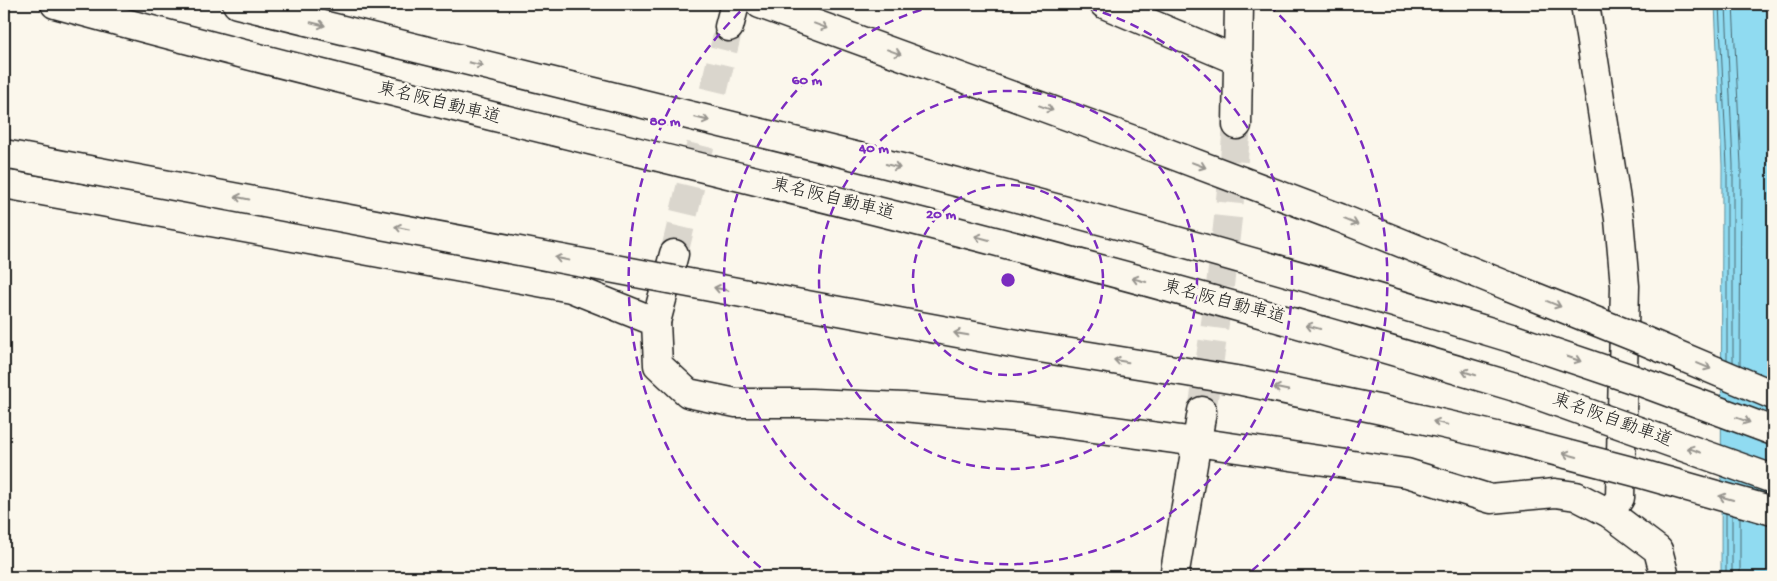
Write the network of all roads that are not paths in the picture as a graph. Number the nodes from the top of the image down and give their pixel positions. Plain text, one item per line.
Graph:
1 (55, 4) edge
2 (237, 4) edge
3 (760, 4) edge
4 (1104, 4) edge
5 (1239, 4) edge
6 (1585, 4) edge
7 (1239, 61) junction
8 (1237, 125) tunnel mouth
9 (4, 154) edge
10 (4, 184) edge
11 (674, 254) tunnel mouth
12 (656, 322) junction
13 (1773, 395) edge
14 (1202, 411) tunnel mouth
15 (1773, 431) edge
16 (1196, 442) junction
17 (1773, 479) edge
18 (1773, 512) edge
19 (1609, 514) junction
20 (1174, 577) edge
21 (1665, 577) edge

17 -> 1 main road, 東名阪自動車道, bridge
2 -> 15 main road, bridge
3 -> 13 main road, bridge
4 - 7 main road
5 - 7 main road
6 - 19 main road
7 - 8 main road
18 -> 9 main road, bridge
10 - 12 main road
11 - 12 main road
12 - 16 main road
14 - 16 main road
16 - 19 main road
16 - 20 main road
19 - 21 main road

